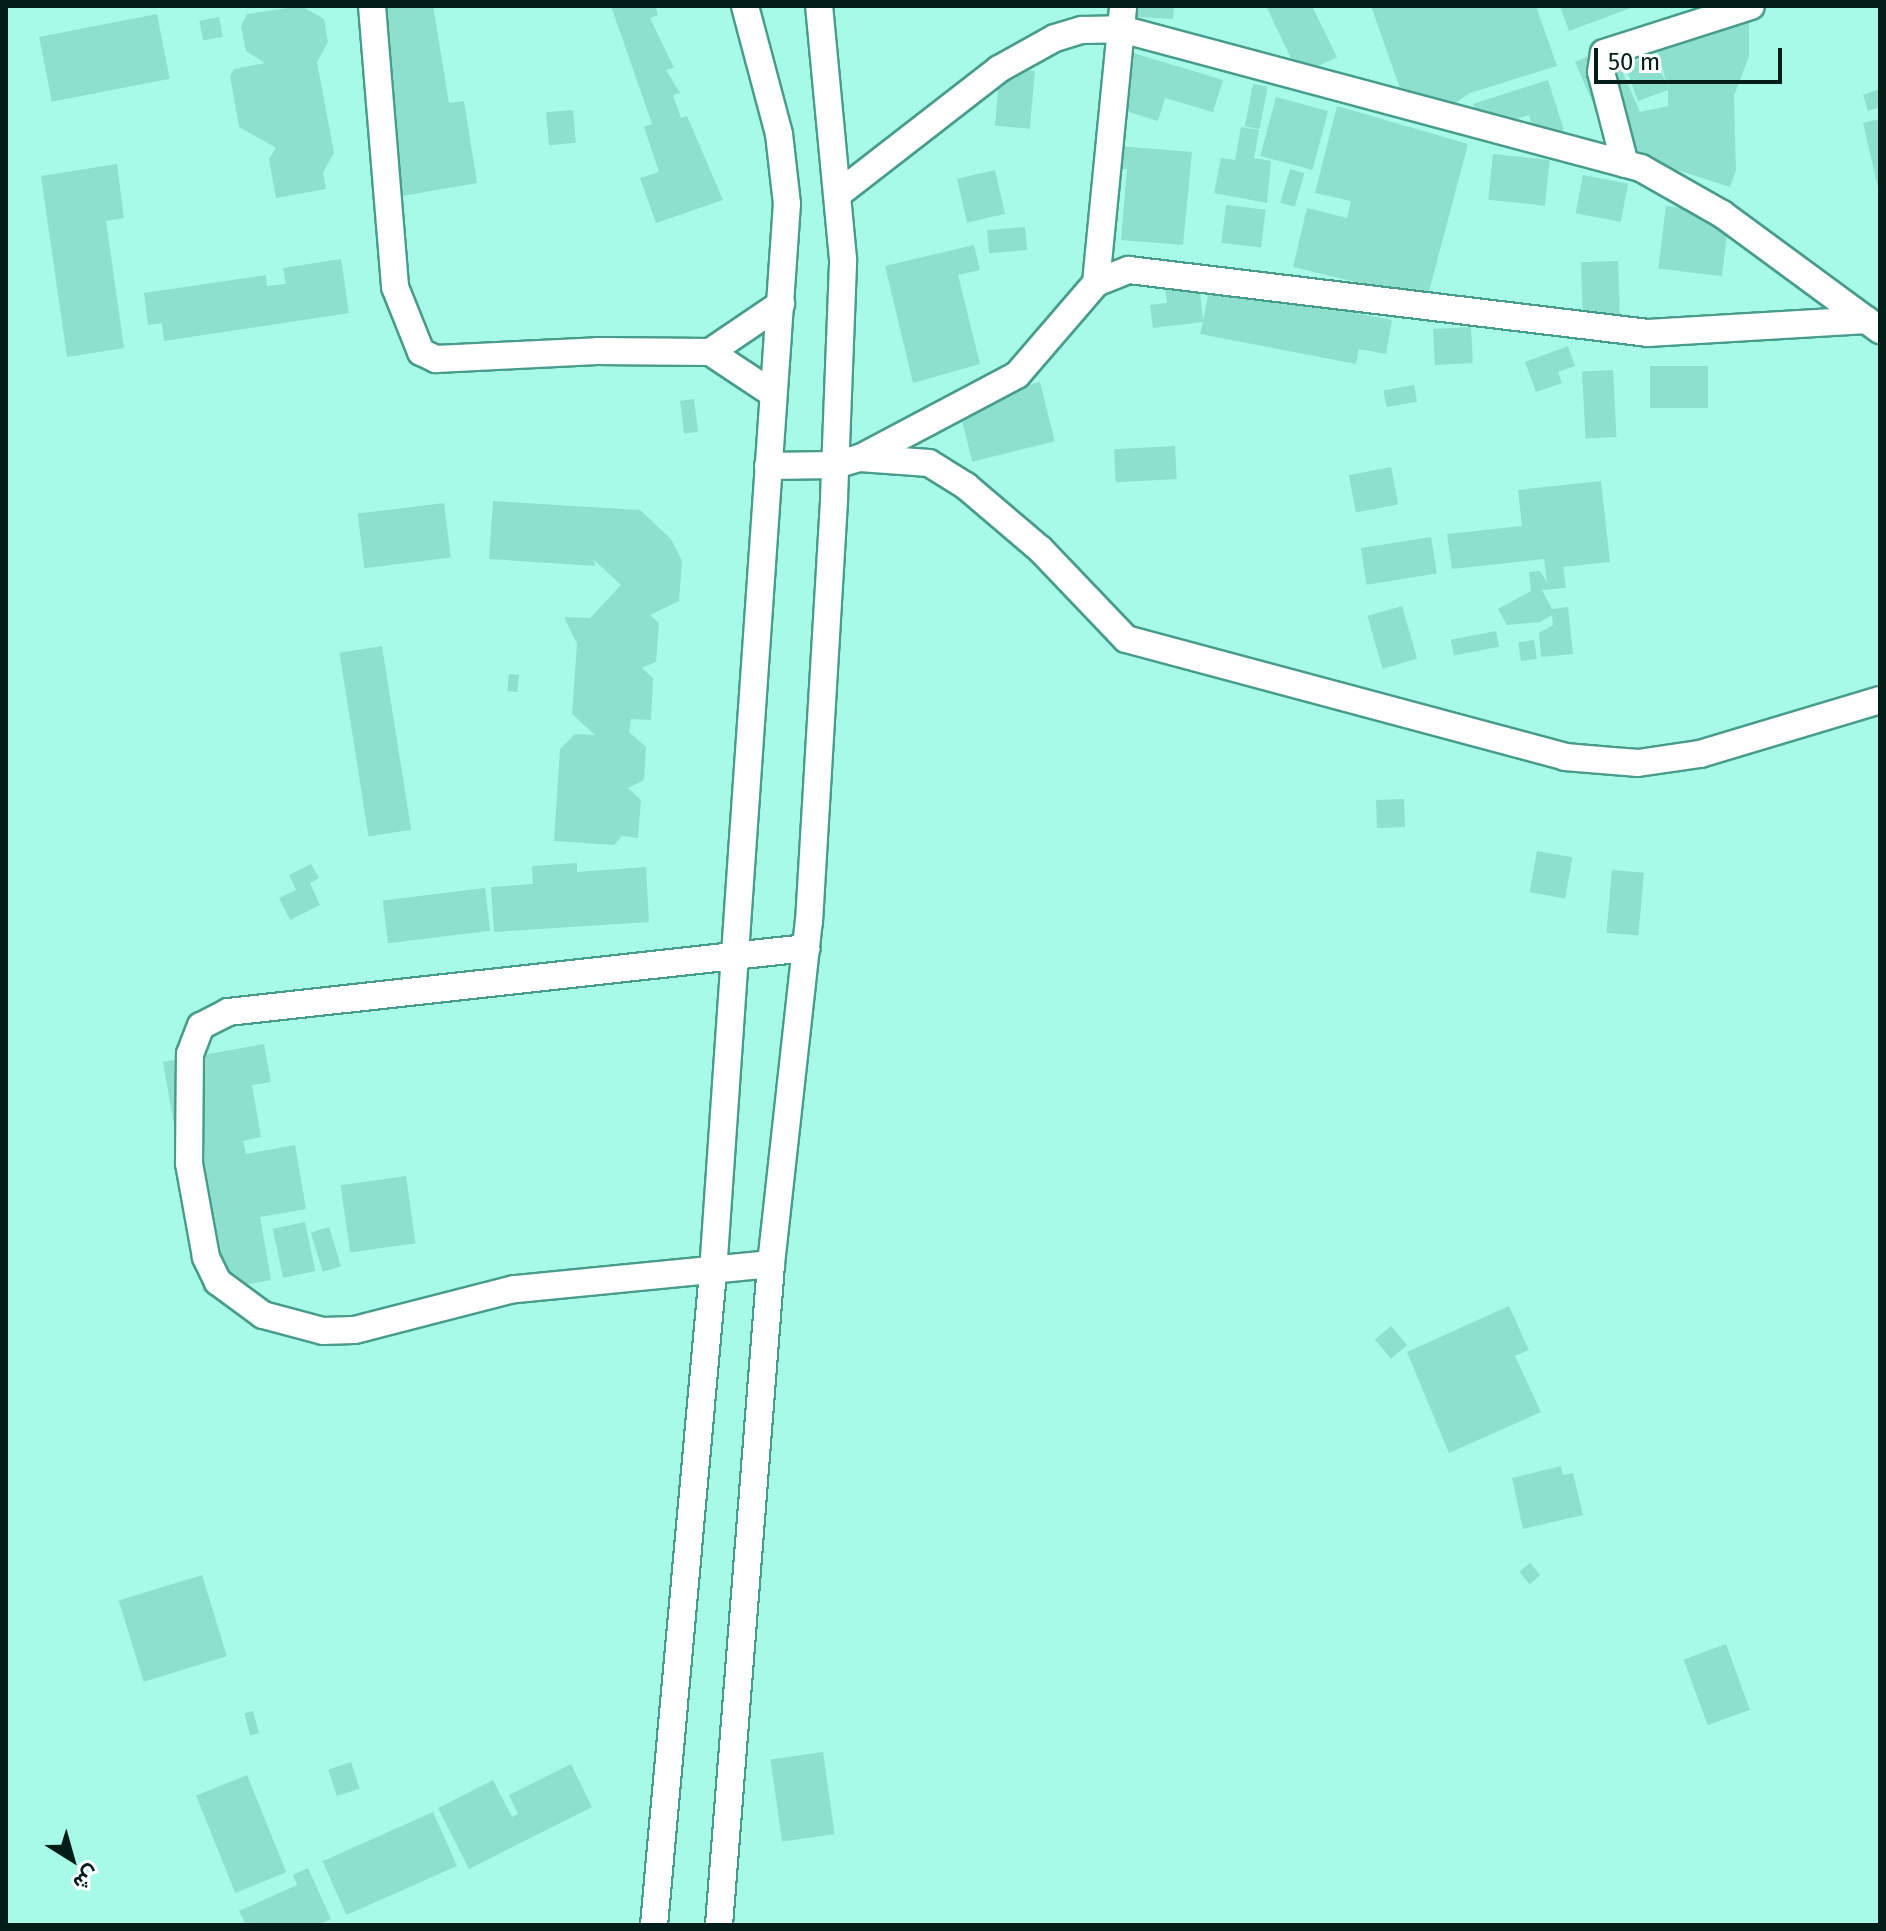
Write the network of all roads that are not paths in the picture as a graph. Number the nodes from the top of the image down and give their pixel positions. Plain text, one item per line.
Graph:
1 (372, 6) edge
2 (745, 6) edge
3 (819, 6) edge
4 (1751, 6) edge
5 (1122, 18) edge
6 (1625, 164) junction
7 (838, 194) junction
8 (1096, 283) junction
9 (781, 304) junction
10 (1873, 325) edge
11 (710, 352) junction
12 (772, 393) junction
13 (848, 462) junction
14 (768, 466) junction
15 (1880, 700) edge
16 (806, 948) junction
17 (737, 953) junction
18 (771, 1264) junction
19 (713, 1272) junction
20 (654, 1925) edge
21 (719, 1925) edge

1 - 11 street
2 - 9 street
3 - 7 street
4 - 6 street
5 - 6 street
5 - 7 street
5 - 8 street
6 - 10 street
7 - 13 street
8 - 10 street
8 - 13 street
9 - 11 street
9 - 12 street
11 - 12 street
12 - 14 street
13 - 14 street
13 - 15 street
13 - 16 street
14 - 17 street
16 - 17 street
16 - 18 street
17 - 19 street
17 - 19 street
18 - 19 street
18 - 21 street
19 - 20 street

